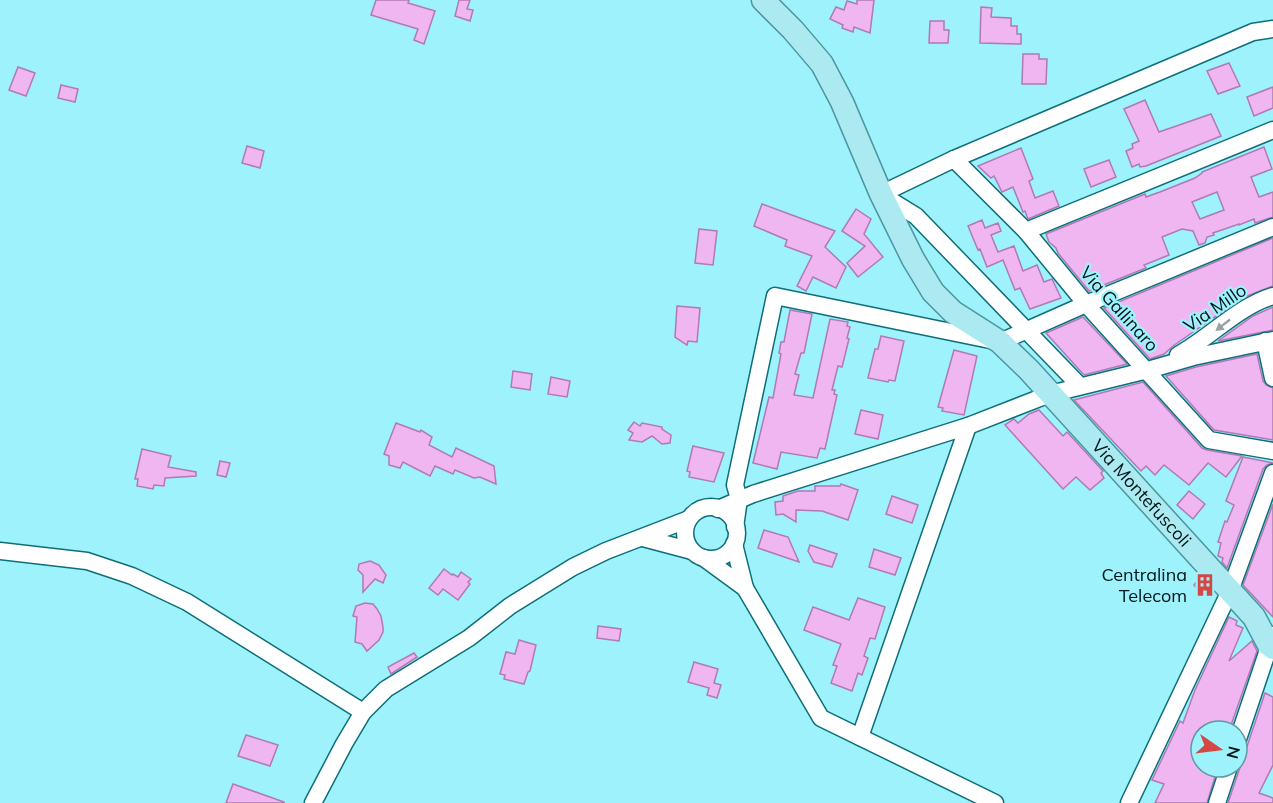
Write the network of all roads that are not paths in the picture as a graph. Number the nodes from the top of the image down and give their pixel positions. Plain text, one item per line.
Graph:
1 (763, 0) edge
2 (1273, 29) edge
3 (1273, 130) edge
4 (954, 159) junction
5 (881, 194) junction
6 (1273, 227) edge
7 (1026, 231) junction
8 (1273, 296) edge
9 (1086, 304) junction
10 (1027, 332) junction
11 (1269, 340) edge
12 (1000, 342) junction
13 (1148, 370) junction
14 (1273, 378) edge
15 (1080, 386) junction
16 (1050, 394) junction
17 (968, 426) junction
18 (1273, 451) edge
19 (1273, 473) edge
20 (739, 499) junction
21 (718, 509) junction
22 (689, 519) junction
23 (735, 535) junction
24 (643, 538) junction
25 (0, 551) edge
26 (698, 555) junction
27 (1232, 586) junction
28 (745, 588) junction
29 (1272, 646) edge
30 (363, 712) junction
31 (1245, 719) edge
32 (860, 737) junction
33 (1225, 779) edge
34 (313, 803) edge
35 (995, 803) edge
36 (1129, 803) edge
37 (1217, 803) edge

1 - 5 main road, Via Montefuscoli
2 - 4 street
3 - 7 street
4 - 5 street
4 - 7 street, Via Gallinaro
5 - 10 street
5 - 12 main road, Via Montefuscoli
6 - 9 street
7 - 9 street, Via Gallinaro
8 -> 13 street, Via Millo
9 - 10 street
9 - 13 street, Via Gallinaro
10 - 12 street
10 - 15 street
11 - 13 street
11 - 14 street
12 - 16 main road, Via Montefuscoli
12 - 20 street
13 - 15 street
13 - 18 street, Via Gallinaro
15 - 16 street
16 - 17 street
16 - 27 main road, Via Montefuscoli
17 - 20 street
17 - 32 street
19 - 27 street
20 - 21 street
20 - 23 street
21 - 22 street
21 - 23 street
22 - 24 street
22 - 26 street
23 - 26 street
23 - 28 street
24 - 26 street
24 - 30 street
25 - 30 street
26 - 28 street
27 - 29 main road, Via Montefuscoli
27 - 36 street
28 - 32 street
29 - 31 street
30 - 34 street
32 - 35 street
33 - 37 street

